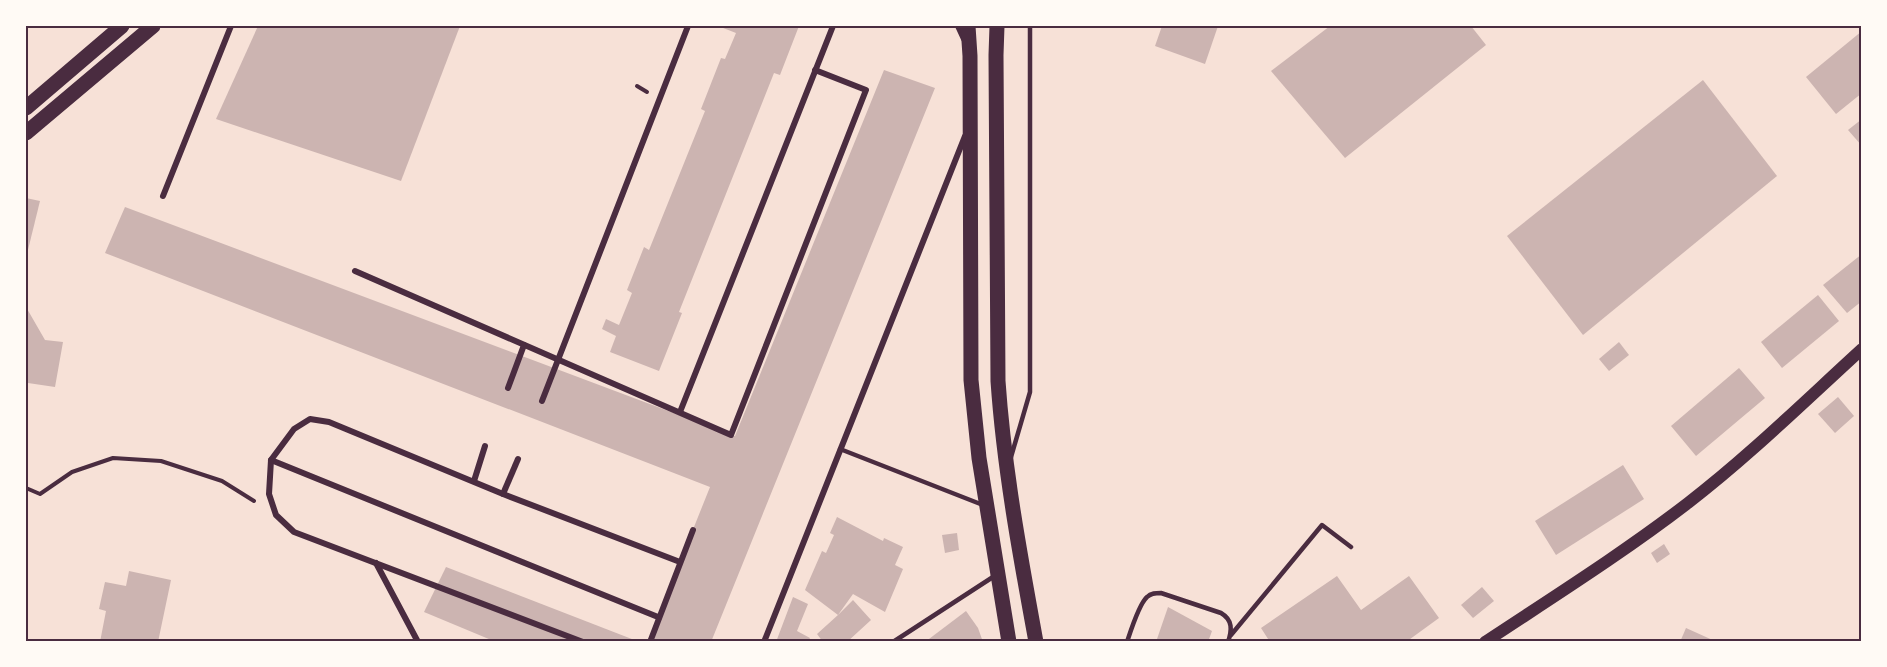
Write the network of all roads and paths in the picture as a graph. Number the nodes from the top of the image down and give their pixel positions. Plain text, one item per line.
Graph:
1 (122, 26) edge
2 (153, 26) edge
3 (231, 26) edge
4 (688, 26) edge
5 (833, 26) edge
6 (958, 26) edge
7 (968, 26) edge
8 (997, 26) edge
9 (1030, 26) edge
10 (970, 56) junction
11 (816, 70) junction
12 (26, 108) edge
13 (969, 124) junction
14 (26, 133) edge
15 (163, 196) dead end
16 (355, 271) dead end
17 (524, 345) junction
18 (1862, 349) edge
19 (557, 359) junction
20 (508, 388) dead end
21 (542, 401) dead end
22 (680, 412) junction
23 (485, 446) dead end
24 (840, 449) junction
25 (518, 459) dead end
26 (271, 460) junction
27 (1008, 468) junction
28 (474, 481) junction
29 (26, 488) edge
30 (503, 494) junction
31 (987, 506) junction
32 (276, 515) junction
33 (693, 530) dead end
34 (1351, 547) dead end
35 (680, 562) junction
36 (376, 563) junction
37 (998, 573) junction
38 (658, 617) junction
39 (907, 632) junction
40 (1231, 635) junction
41 (418, 642) edge
42 (583, 642) edge
43 (650, 642) edge
44 (764, 642) edge
45 (893, 642) edge
46 (905, 642) edge
47 (1009, 642) edge
48 (1036, 642) edge
49 (1127, 642) edge
50 (1228, 642) edge
51 (1485, 642) edge

1 - 12 main road
2 - 14 main road
3 - 15 street
4 - 19 street
5 - 11 street
6 - 10 street
7 - 10 main road
8 - 27 main road
9 - 27 lane
10 - 13 main road
11 - 22 street
11 - 22 street
13 - 24 street
13 - 31 main road
16 - 17 street
17 - 19 street
17 - 20 street
18 - 51 main road
19 - 21 street
19 - 22 street
23 - 28 street
24 - 31 lane
24 - 44 street
25 - 30 street
26 - 28 street
26 - 32 street
26 - 38 street
27 - 48 main road
28 - 30 street
29 - 32 path
30 - 35 street
31 - 37 main road
32 - 36 street
33 - 35 street
34 - 40 lane
35 - 38 street
36 - 41 street
36 - 42 street
37 - 39 lane
37 - 47 main road
38 - 43 street
39 - 45 lane
39 - 46 lane
40 - 49 lane
40 - 50 lane

